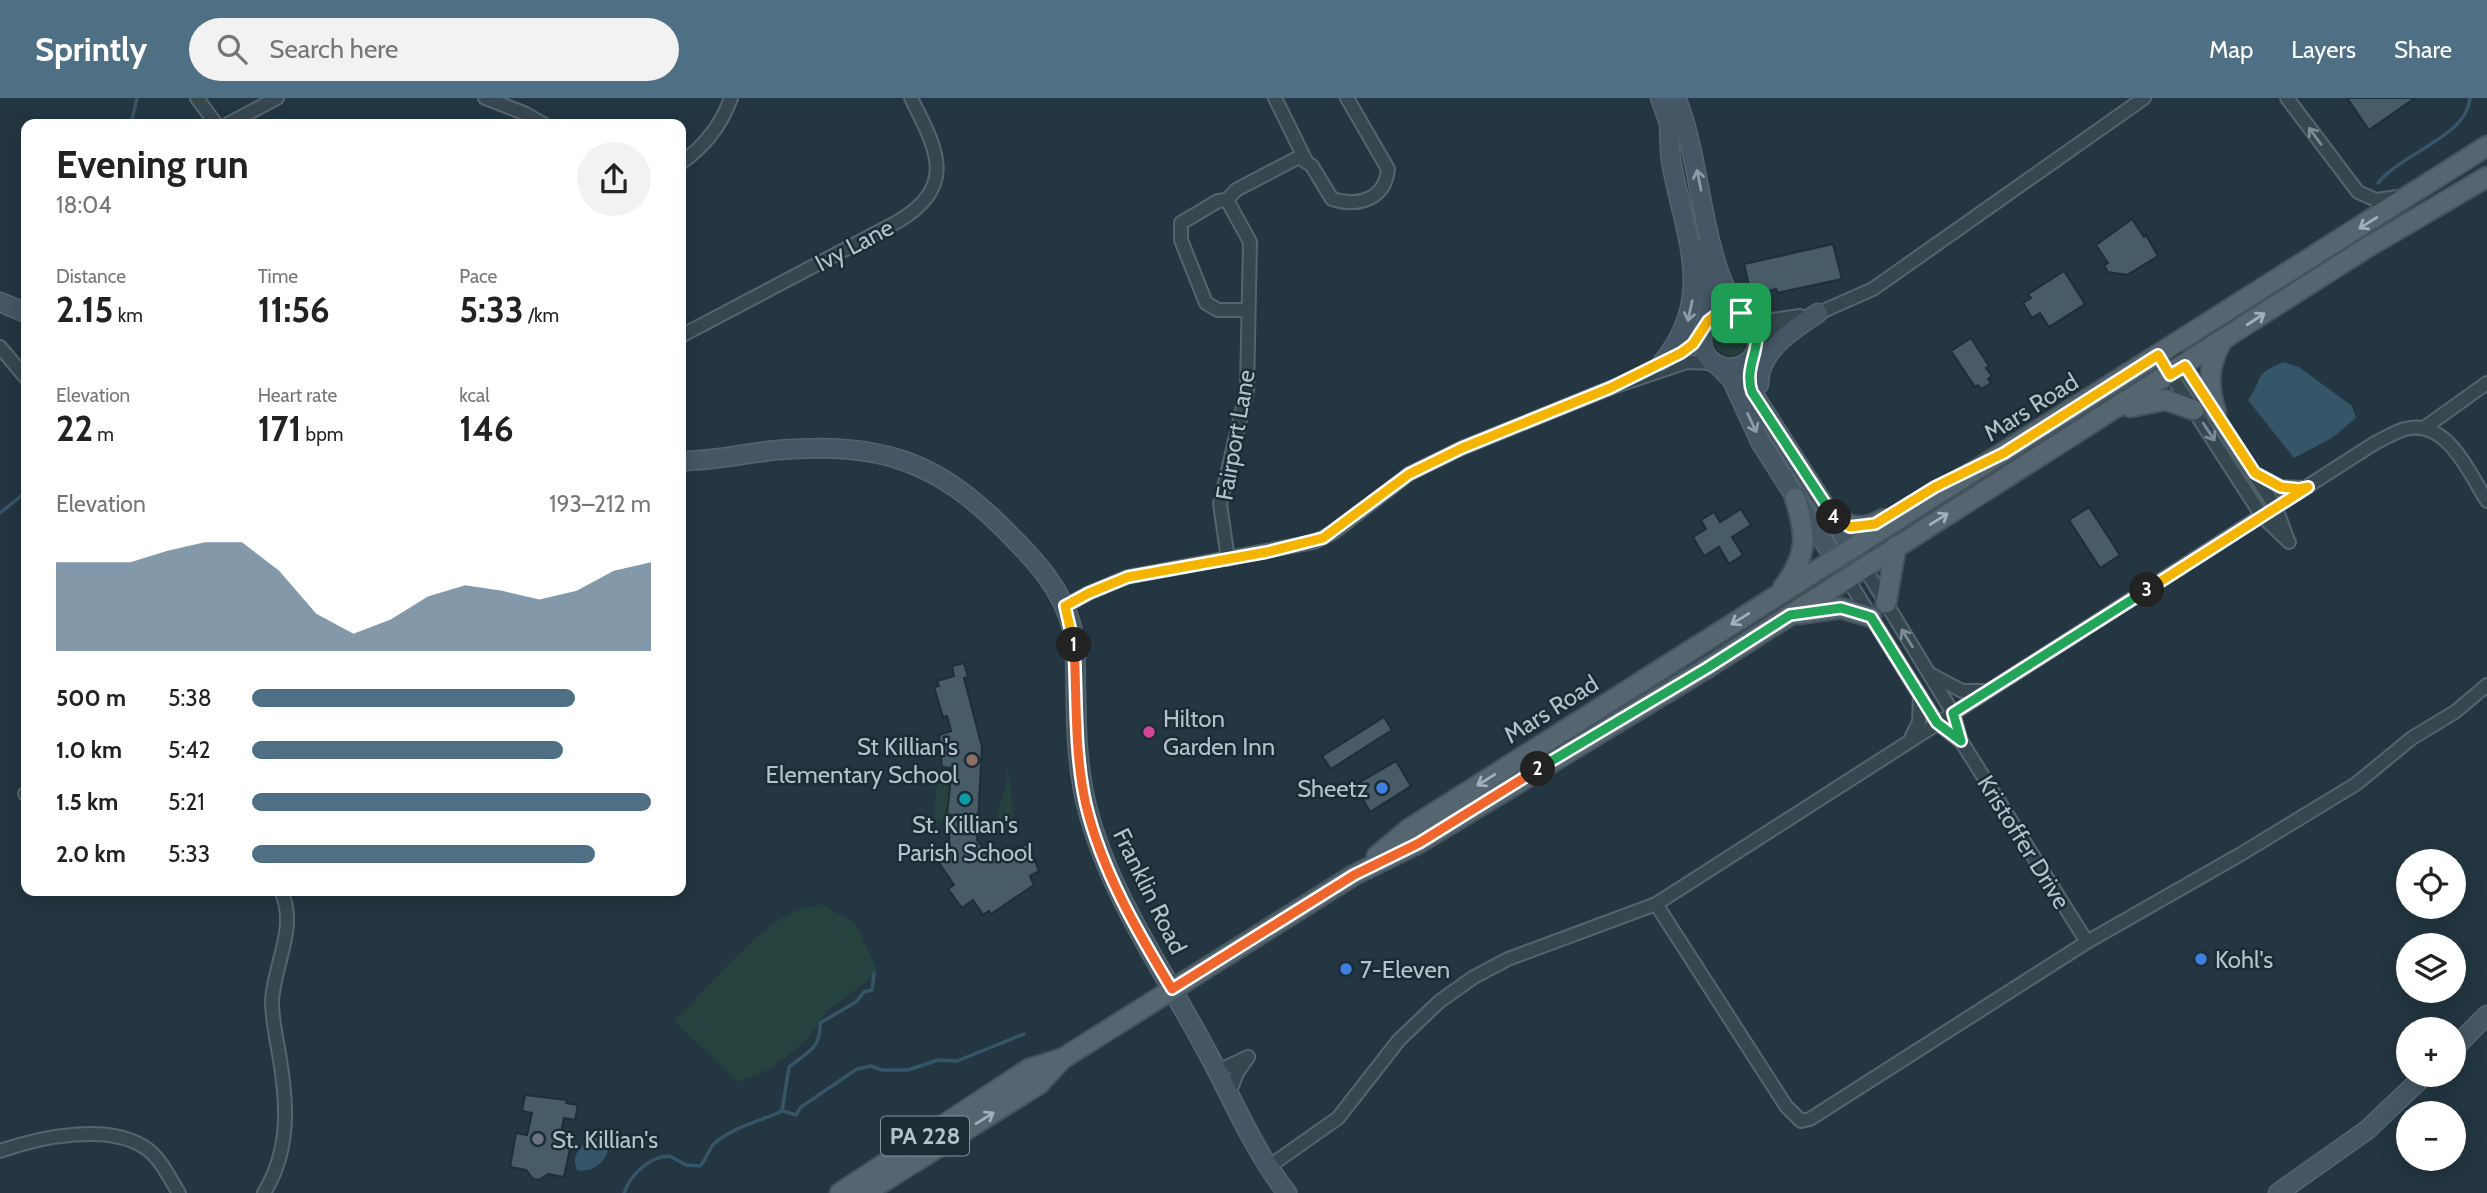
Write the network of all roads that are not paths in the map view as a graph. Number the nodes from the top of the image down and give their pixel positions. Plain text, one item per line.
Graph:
1 (197, 98) edge
2 (277, 98) edge
3 (485, 98) edge
4 (731, 98) edge
5 (911, 98) edge
6 (1275, 98) edge
7 (1347, 98) edge
8 (1660, 98) edge
9 (1676, 98) edge
10 (2144, 98) edge
11 (2287, 98) edge
12 (212, 119) edge
13 (237, 119) edge
14 (534, 119) edge
15 (1670, 122) junction
16 (2487, 146) edge
17 (686, 159) edge
18 (1306, 161) junction
19 (2487, 177) edge
20 (2425, 188) junction
21 (1227, 200) junction
22 (1701, 227) junction
23 (0, 302) edge
24 (1248, 310) junction
25 (21, 311) edge
26 (1818, 313) junction
27 (1743, 315) junction
28 (1704, 328) junction
29 (686, 332) edge
30 (2223, 340) junction
31 (0, 347) edge
32 (2165, 350) junction
33 (1755, 352) junction
34 (1662, 362) junction
35 (1716, 364) junction
36 (2178, 370) junction
37 (21, 372) edge
38 (2487, 383) edge
39 (1610, 388) junction
40 (2194, 410) junction
41 (1766, 411) junction
42 (2112, 412) junction
43 (2216, 413) junction
44 (2424, 428) junction
45 (2004, 453) junction
46 (686, 460) edge
47 (2255, 473) junction
48 (2308, 487) junction
49 (2248, 494) junction
50 (1795, 498) junction
51 (2487, 500) edge
52 (2276, 508) junction
53 (2262, 516) junction
54 (1834, 517) junction
55 (2232, 536) junction
56 (1896, 546) junction
57 (1852, 548) junction
58 (1228, 559) junction
59 (1834, 559) junction
60 (1864, 567) junction
61 (1847, 578) junction
62 (1779, 594) junction
63 (1885, 603) junction
64 (1065, 606) junction
65 (1790, 615) junction
66 (1871, 617) junction
67 (1929, 673) junction
68 (2487, 685) edge
69 (1990, 690) junction
70 (1920, 695) junction
71 (1953, 713) junction
72 (1937, 723) junction
73 (1961, 741) junction
74 (1908, 742) junction
75 (1358, 872) junction
76 (282, 896) edge
77 (1656, 904) junction
78 (2087, 942) junction
79 (1172, 989) junction
80 (2487, 1015) edge
81 (2466, 1036) edge
82 (1062, 1059) junction
83 (1218, 1071) junction
84 (2412, 1087) edge
85 (1229, 1094) junction
86 (0, 1151) edge
87 (1267, 1168) junction
88 (179, 1193) edge
89 (264, 1193) edge
90 (840, 1193) edge
91 (865, 1193) edge
92 (1287, 1193) edge
93 (2277, 1193) edge

1 - 12 street
2 - 13 street
3 - 14 street
4 - 17 street
5 - 29 street, Ivy Lane
6 - 18 street
7 - 18 street
8 - 15 street
22 -> 9 street
10 - 26 street
20 -> 11 street
15 - 22 street
15 -> 34 street
16 - 20 main road, Mars Road / PA 228
18 - 21 street
30 -> 19 main road, Mars Road / PA 228
20 -> 32 main road, Mars Road / PA 228
21 - 24 street, Fairport Lane
21 - 24 street
22 - 27 street
22 - 28 street
23 - 25 street
24 - 58 street, Fairport Lane
26 - 27 street
26 - 33 street
26 - 41 street
27 - 28 street
27 - 33 street
28 - 34 street
28 - 35 street
30 - 36 main road, Mars Road / PA 228
30 - 43 main road
31 - 37 street
32 - 36 street
32 - 45 main road, Mars Road / PA 228
33 - 35 street
33 - 41 street
34 - 39 street
35 - 39 street
35 -> 50 street
36 - 40 street
36 - 42 main road, Mars Road / PA 228
36 - 43 street
38 - 44 street
39 - 58 street
40 - 42 main road
40 -> 49 street
41 - 54 street
56 -> 42 main road, Mars Road / PA 228
43 - 47 street
44 - 48 street
44 - 51 street
45 - 54 main road
45 - 57 main road, Mars Road / PA 228
46 - 64 street, Franklin Road
47 - 48 street
47 - 52 street
48 - 52 street
49 - 53 street
49 - 55 street
50 - 59 street
50 - 62 main road
52 - 53 street
52 - 53 street
53 - 55 street
54 - 57 street
55 - 69 street
56 - 60 main road, Mars Road / PA 228
56 - 63 main road
57 - 59 main road, Mars Road / PA 228
57 - 60 street
58 - 64 street
59 - 61 street
59 - 62 main road, Mars Road / PA 228
60 - 61 main road, Mars Road / PA 228
60 - 63 street, Kristoffer Drive
61 - 65 main road, Mars Road / PA 228
61 - 66 street, Kristoffer Drive
62 -> 75 main road, Mars Road / PA 228
67 -> 63 street, Kristoffer Drive
64 - 79 street, Franklin Road
65 - 66 main road
65 - 75 main road, Mars Road / PA 228
66 - 70 street, Kristoffer Drive
67 - 69 street
67 - 71 street, Kristoffer Drive
68 - 78 street
69 - 71 street
70 - 72 street, Kristoffer Drive
70 - 74 street
71 - 72 street
71 - 73 street, Kristoffer Drive
72 - 73 street, Kristoffer Drive
72 - 74 street
73 - 78 street, Kristoffer Drive
74 - 77 street
75 - 79 main road, Mars Road / PA 228
76 - 89 street
77 - 78 street
77 - 87 street
79 - 82 main road, Mars Road / PA 228
79 - 83 street, Franklin Road
80 - 81 street
82 - 90 main road, Mars Road / PA 228
91 -> 82 main road, Mars Road / PA 228
83 - 85 street, Franklin Road
83 - 85 street
84 - 93 street
85 - 87 street, Franklin Road
86 - 88 street
87 - 92 street, Franklin Road

